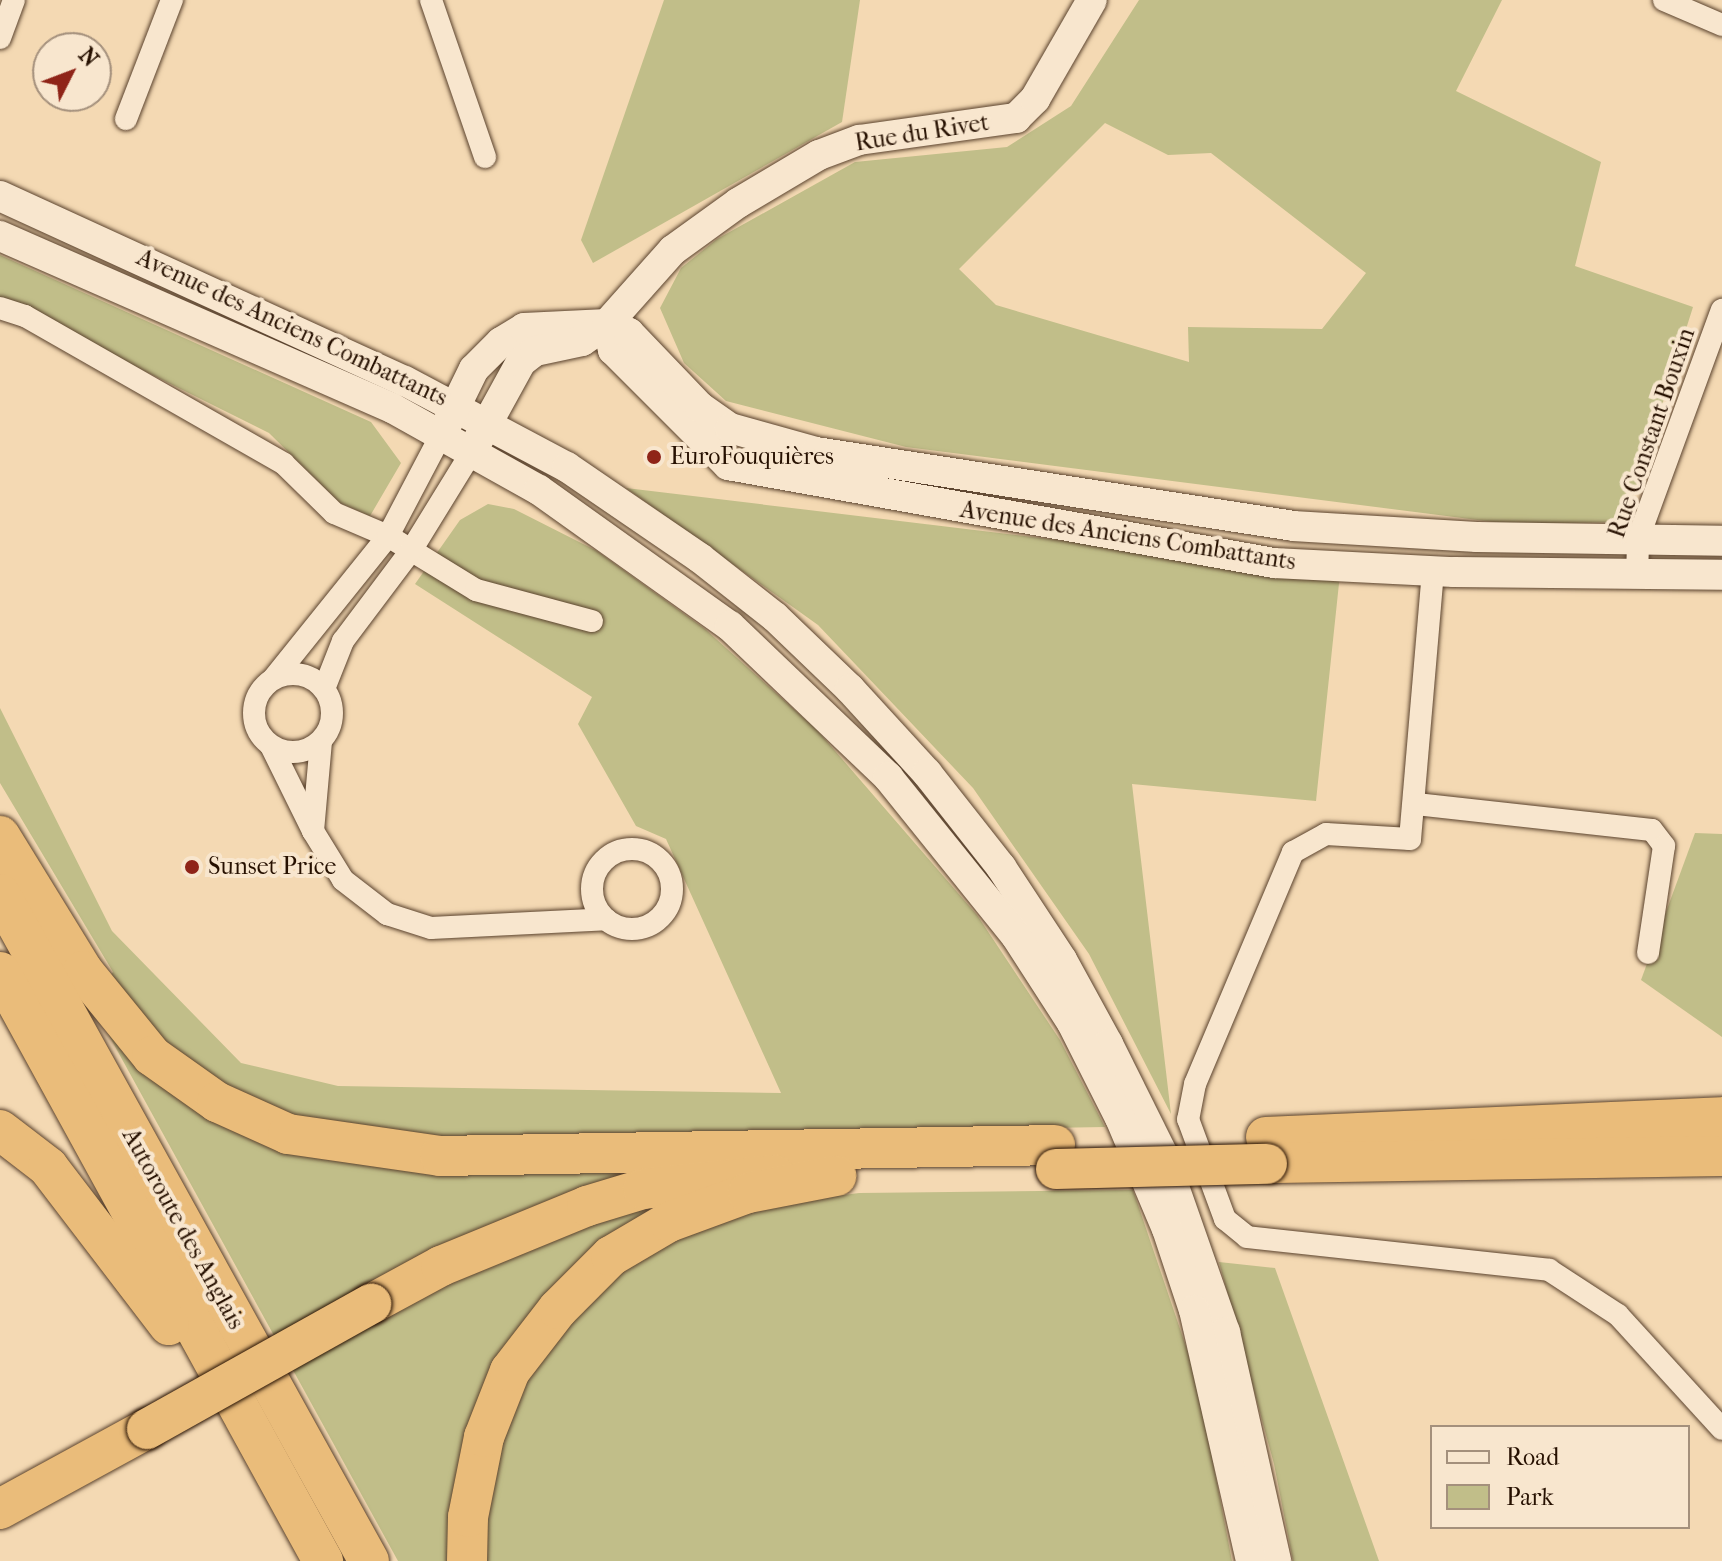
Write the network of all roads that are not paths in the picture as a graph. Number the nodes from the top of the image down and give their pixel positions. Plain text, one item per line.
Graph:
1 (14, 0) edge
2 (172, 0) edge
3 (431, 0) edge
4 (1092, 0) edge
5 (1664, 0) edge
6 (1722, 25) edge
7 (0, 38) edge
8 (126, 119) dead end
9 (485, 157) dead end
10 (0, 196) edge
11 (0, 236) edge
12 (0, 308) edge
13 (1722, 310) edge
14 (607, 324) junction
15 (455, 406) junction
16 (487, 424) junction
17 (441, 435) junction
18 (473, 450) junction
19 (388, 536) junction
20 (1638, 539) junction
21 (1722, 541) edge
22 (412, 549) junction
23 (1433, 571) junction
24 (1637, 574) junction
25 (1722, 575) edge
26 (592, 621) dead end
27 (274, 678) junction
28 (324, 689) junction
29 (321, 741) junction
30 (271, 746) junction
31 (1416, 804) junction
32 (313, 831) junction
33 (0, 836) edge
34 (0, 894) edge
35 (606, 919) dead end
36 (1648, 953) dead end
37 (0, 972) edge
38 (1722, 1117) edge
39 (0, 1130) edge
40 (1266, 1150) junction
41 (1722, 1156) edge
42 (830, 1163) junction
43 (237, 1409) junction
44 (145, 1422) junction
45 (1722, 1429) edge
46 (0, 1487) edge
47 (0, 1509) edge
48 (323, 1561) edge
49 (369, 1561) edge
50 (467, 1561) edge
51 (1251, 1561) edge
52 (1276, 1561) edge

1 - 7 street
2 - 8 street
3 - 9 street
4 - 14 main road, Rue du Rivet
5 - 6 street
10 - 15 main road, Avenue des Anciens Combattants
11 - 17 main road, Avenue des Anciens Combattants
12 - 19 street
13 - 20 street, Rue Constant Bouxin
14 - 15 main road, Avenue des Anciens Combattants
14 - 16 main road
14 - 20 main road, Avenue des Anciens Combattants
14 - 23 main road, Avenue des Anciens Combattants
15 - 16 main road
15 - 17 main road
16 - 18 main road
16 - 52 main road
17 - 18 main road, Avenue des Anciens Combattants
17 - 19 street
18 - 22 street
18 - 51 main road, Avenue des Anciens Combattants
19 - 22 street
19 - 27 street
20 - 21 main road, Avenue des Anciens Combattants
20 - 24 street, Rue Constant Bouxin
22 - 26 street
22 - 28 street
23 - 24 main road, Avenue des Anciens Combattants
23 - 31 street
24 - 25 main road, Avenue des Anciens Combattants
27 - 28 street
27 - 30 street
28 - 29 street
29 - 30 street
29 - 32 street
30 - 32 street
31 - 36 street
31 - 45 street
32 - 35 street
33 - 42 highway
34 - 49 highway, Autoroute des Anglais
37 - 43 highway, Autoroute des Anglais
38 - 40 highway
39 - 43 highway
40 - 41 highway
40 - 42 highway
42 - 44 highway
42 - 50 highway
43 - 48 highway, Autoroute des Anglais
44 - 46 highway
44 - 47 highway

